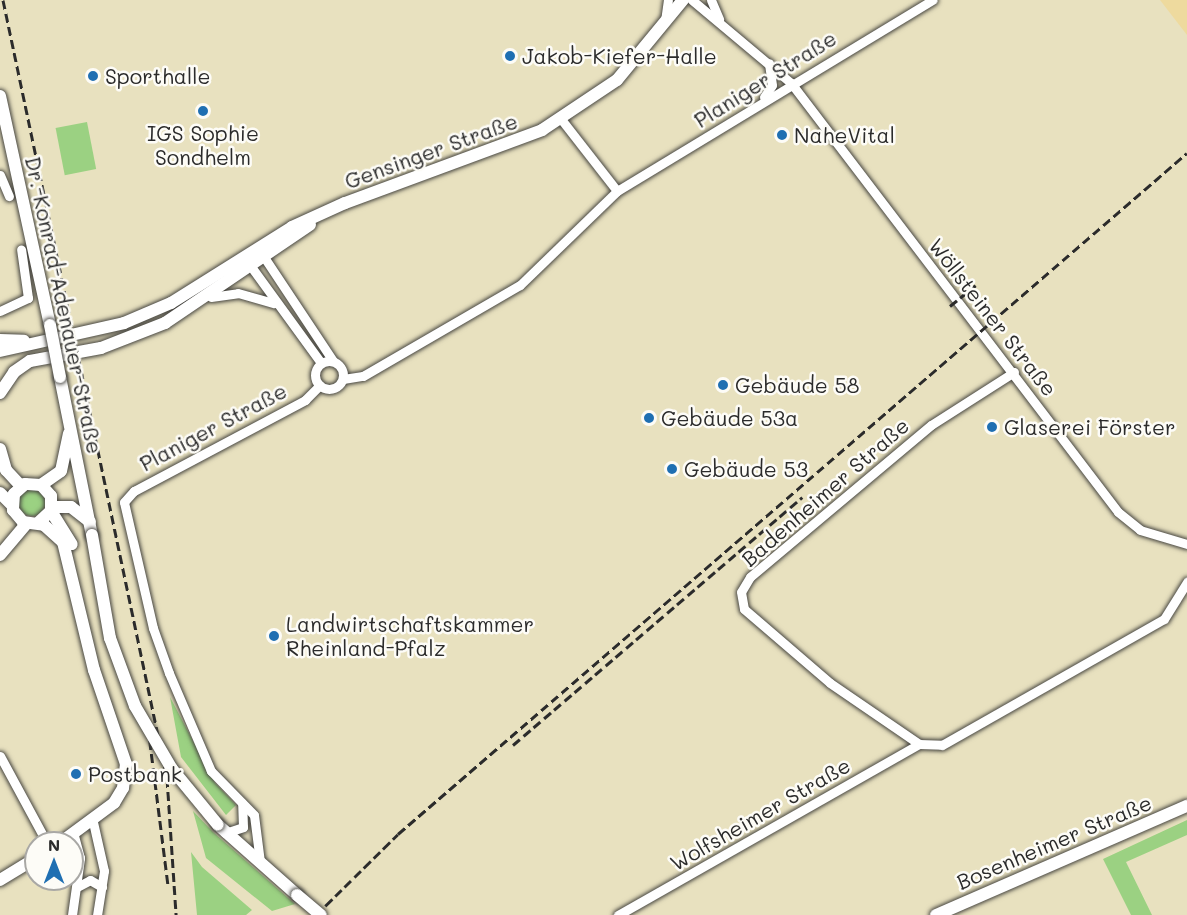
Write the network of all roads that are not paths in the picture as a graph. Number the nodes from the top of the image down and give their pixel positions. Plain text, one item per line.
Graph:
1 (668, 0) edge
2 (683, 0) edge
3 (692, 0) edge
4 (711, 0) edge
5 (933, 0) edge
6 (721, 24) junction
7 (664, 26) junction
8 (769, 63) junction
9 (791, 83) junction
10 (0, 96) edge
11 (753, 108) junction
12 (561, 119) junction
13 (0, 175) edge
14 (617, 191) junction
15 (9, 196) dead end
16 (21, 249) dead end
17 (262, 254) junction
18 (245, 257) junction
19 (252, 269) junction
20 (211, 297) junction
21 (274, 303) junction
22 (0, 311) edge
23 (0, 340) edge
24 (55, 341) junction
25 (0, 351) edge
26 (333, 361) junction
27 (321, 363) junction
28 (1014, 372) junction
29 (343, 379) junction
30 (320, 385) junction
31 (0, 393) edge
32 (70, 424) junction
33 (0, 449) edge
34 (41, 485) junction
35 (21, 486) junction
36 (0, 493) edge
37 (12, 505) junction
38 (52, 509) junction
39 (90, 522) junction
40 (33, 523) junction
41 (1187, 544) edge
42 (0, 555) edge
43 (1187, 582) edge
44 (75, 584) junction
45 (919, 744) junction
46 (0, 756) edge
47 (242, 803) junction
48 (1187, 806) edge
49 (93, 822) junction
50 (221, 829) junction
51 (41, 831) edge
52 (80, 831) edge
53 (24, 865) edge
54 (260, 865) junction
55 (0, 880) edge
56 (84, 883) edge
57 (102, 887) junction
58 (76, 891) edge
59 (72, 915) edge
60 (98, 915) edge
61 (321, 915) edge
62 (618, 915) edge
63 (936, 915) edge

1 - 7 street
2 - 7 street, Gensinger Straße
3 - 6 street, Wöllsteiner Straße
4 - 6 street
5 - 9 street, Planiger Straße
6 - 8 street, Wöllsteiner Straße
7 - 12 street, Gensinger Straße
8 - 9 street, Wöllsteiner Straße
8 - 11 street
9 - 11 street, Planiger Straße
9 - 28 street, Wöllsteiner Straße
10 - 32 street, Dr.-Konrad-Adenauer-Straße, bridge
11 - 14 street, Planiger Straße
12 - 14 street
12 - 17 street, Gensinger Straße
13 - 15 street
14 - 29 street, Planiger Straße
16 - 22 street
17 - 18 street, Gensinger Straße
17 - 19 street, Gensinger Straße
17 - 26 street
18 - 19 street
18 - 24 street, Gensinger Straße
19 - 20 street, Gensinger Straße
19 - 21 street
20 - 21 street
20 - 31 street, Gensinger Straße
21 - 27 street
23 - 24 street
24 - 25 street, Gensinger Straße
26 - 27 street
26 - 29 street
27 - 30 street
28 - 41 street, Wöllsteiner Straße
28 - 45 street, Badenheimer Straße
29 - 30 street, Planiger Straße
30 - 47 street, Planiger Straße
32 - 34 street
32 - 39 street, Dr.-Konrad-Adenauer-Straße
33 - 35 street
34 - 35 street
34 - 38 street
35 - 37 street
36 - 37 street
37 - 40 street
38 - 39 street
38 - 40 street
38 - 44 street
39 - 50 street, Dr.-Konrad-Adenauer-Straße, bridge
40 - 42 street
40 - 44 street
43 - 45 street
44 - 49 street
45 - 62 street, Wolfsheimer Straße
46 - 51 street
47 - 50 street
47 - 54 street
48 - 63 street, Bosenheimer Straße
49 - 52 street
49 - 57 street
50 - 54 street, Dr.-Konrad-Adenauer-Straße
53 - 55 street
54 - 61 street, Dr.-Konrad-Adenauer-Straße, bridge
56 - 57 street
57 - 60 street
58 - 59 street

